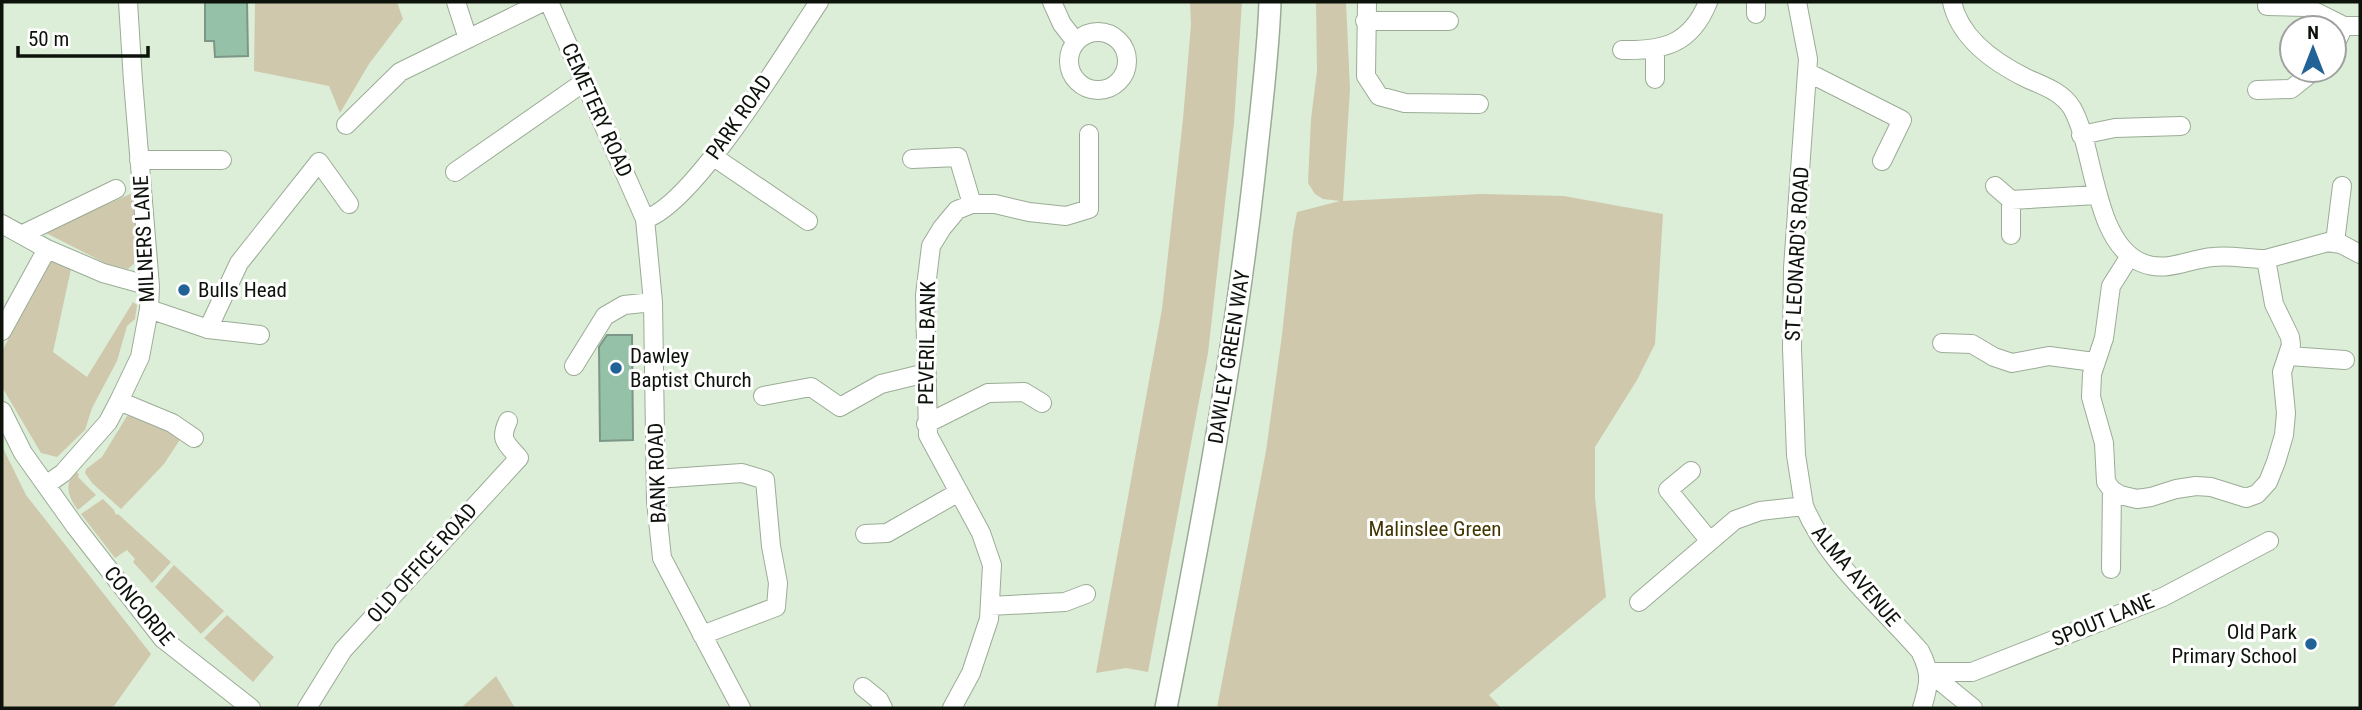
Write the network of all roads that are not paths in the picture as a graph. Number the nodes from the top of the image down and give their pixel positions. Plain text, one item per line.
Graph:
1 (128, 2) edge
2 (456, 2) edge
3 (543, 2) edge
4 (549, 2) edge
5 (819, 2) edge
6 (1052, 2) edge
7 (1270, 2) edge
8 (1367, 2) edge
9 (1708, 2) edge
10 (1797, 2) edge
11 (1952, 2) edge
12 (2267, 6) dead end
13 (1365, 21) junction
14 (1449, 21) dead end
15 (2352, 26) edge
16 (468, 39) junction
17 (1076, 42) junction
18 (1655, 49) junction
19 (1622, 50) dead end
20 (1807, 72) junction
21 (1655, 79) dead end
22 (584, 82) junction
23 (2297, 84) edge
24 (2257, 90) dead end
25 (1479, 104) dead end
26 (346, 125) dead end
27 (2180, 126) dead end
28 (1089, 134) dead end
29 (2081, 135) junction
30 (714, 157) junction
31 (912, 159) dead end
32 (139, 160) junction
33 (222, 160) dead end
34 (1882, 161) dead end
35 (454, 172) dead end
36 (1995, 186) dead end
37 (2342, 186) dead end
38 (116, 189) dead end
39 (2097, 195) junction
40 (2011, 200) junction
41 (349, 204) dead end
42 (972, 204) junction
43 (645, 219) junction
44 (808, 221) dead end
45 (2, 224) edge
46 (23, 234) junction
47 (2011, 235) dead end
48 (2335, 242) junction
49 (47, 249) junction
50 (2360, 254) edge
51 (2130, 256) junction
52 (2266, 260) junction
53 (150, 286) junction
54 (653, 302) junction
55 (149, 309) junction
56 (208, 329) junction
57 (2, 331) edge
58 (260, 335) dead end
59 (1942, 343) dead end
60 (2289, 356) junction
61 (2345, 360) dead end
62 (2094, 362) junction
63 (574, 366) dead end
64 (926, 373) junction
65 (764, 396) dead end
66 (119, 401) junction
67 (1042, 403) dead end
68 (2, 411) edge
69 (508, 421) dead end
70 (926, 424) junction
71 (194, 438) dead end
72 (1691, 471) dead end
73 (656, 479) junction
74 (46, 485) junction
75 (2112, 490) junction
76 (959, 492) junction
77 (1804, 506) junction
78 (865, 534) dead end
79 (1709, 540) junction
80 (2269, 541) dead end
81 (2111, 569) dead end
82 (1086, 594) dead end
83 (1639, 602) dead end
84 (990, 606) junction
85 (702, 635) junction
86 (1929, 672) junction
87 (863, 687) dead end
88 (251, 708) edge
89 (307, 708) edge
90 (741, 708) edge
91 (883, 708) edge
92 (952, 708) edge
93 (1166, 708) edge
94 (1922, 708) edge
95 (1973, 708) edge

1 - 32 street, MILNERS LANE
2 - 16 street
3 - 16 street
4 - 22 street, CEMETERY ROAD
5 - 30 street, PARK ROAD
6 - 17 street
7 - 93 main road, DAWLEY GREEN WAY
8 - 13 street
9 - 18 street
10 - 20 street, ST LEONARD'S ROAD
11 - 29 street
12 - 15 street
13 - 14 street
13 - 25 street
16 - 26 street
17 - 17 street
18 - 19 street
18 - 21 street
20 - 34 street
20 - 77 street, ST LEONARD'S ROAD
22 - 35 street
22 - 43 street, CEMETERY ROAD
23 - 24 street
27 - 29 street
28 - 42 street
29 - 39 street
30 - 43 street, PARK ROAD
30 - 44 street
31 - 42 street
32 - 33 street
32 - 53 street, MILNERS LANE
36 - 40 street
37 - 48 street
38 - 46 street
39 - 40 street
39 - 51 street
40 - 47 street
41 - 56 street
42 - 64 street, PEVERIL BANK
43 - 54 street, BANK ROAD
45 - 46 street
46 - 49 street
48 - 50 street
48 - 52 street
49 - 53 street
49 - 57 street
51 - 52 street
51 - 62 street
52 - 60 street
53 - 55 street, MILNERS LANE
54 - 63 street
54 - 73 street, BANK ROAD
55 - 56 street
55 - 66 street, MILNERS LANE
56 - 58 street
59 - 62 street
60 - 61 street
60 - 75 street
62 - 75 street
64 - 65 street
64 - 70 street, PEVERIL BANK
66 - 71 street
66 - 74 street, MILNERS LANE
67 - 70 street
68 - 74 street, CONCORDE
69 - 89 street, OLD OFFICE ROAD
70 - 76 street, PEVERIL BANK
72 - 79 street
73 - 85 street, BANK ROAD
73 - 85 street
74 - 88 street, CONCORDE
75 - 81 street
76 - 78 street
76 - 84 street, PEVERIL BANK
77 - 79 street, ALMA AVENUE
77 - 86 street, ALMA AVENUE
79 - 83 street, ALMA AVENUE
80 - 86 street, SPOUT LANE
82 - 84 street
84 - 92 street, PEVERIL BANK
85 - 90 street, BANK ROAD
86 - 94 street
86 - 95 street
87 - 91 street

